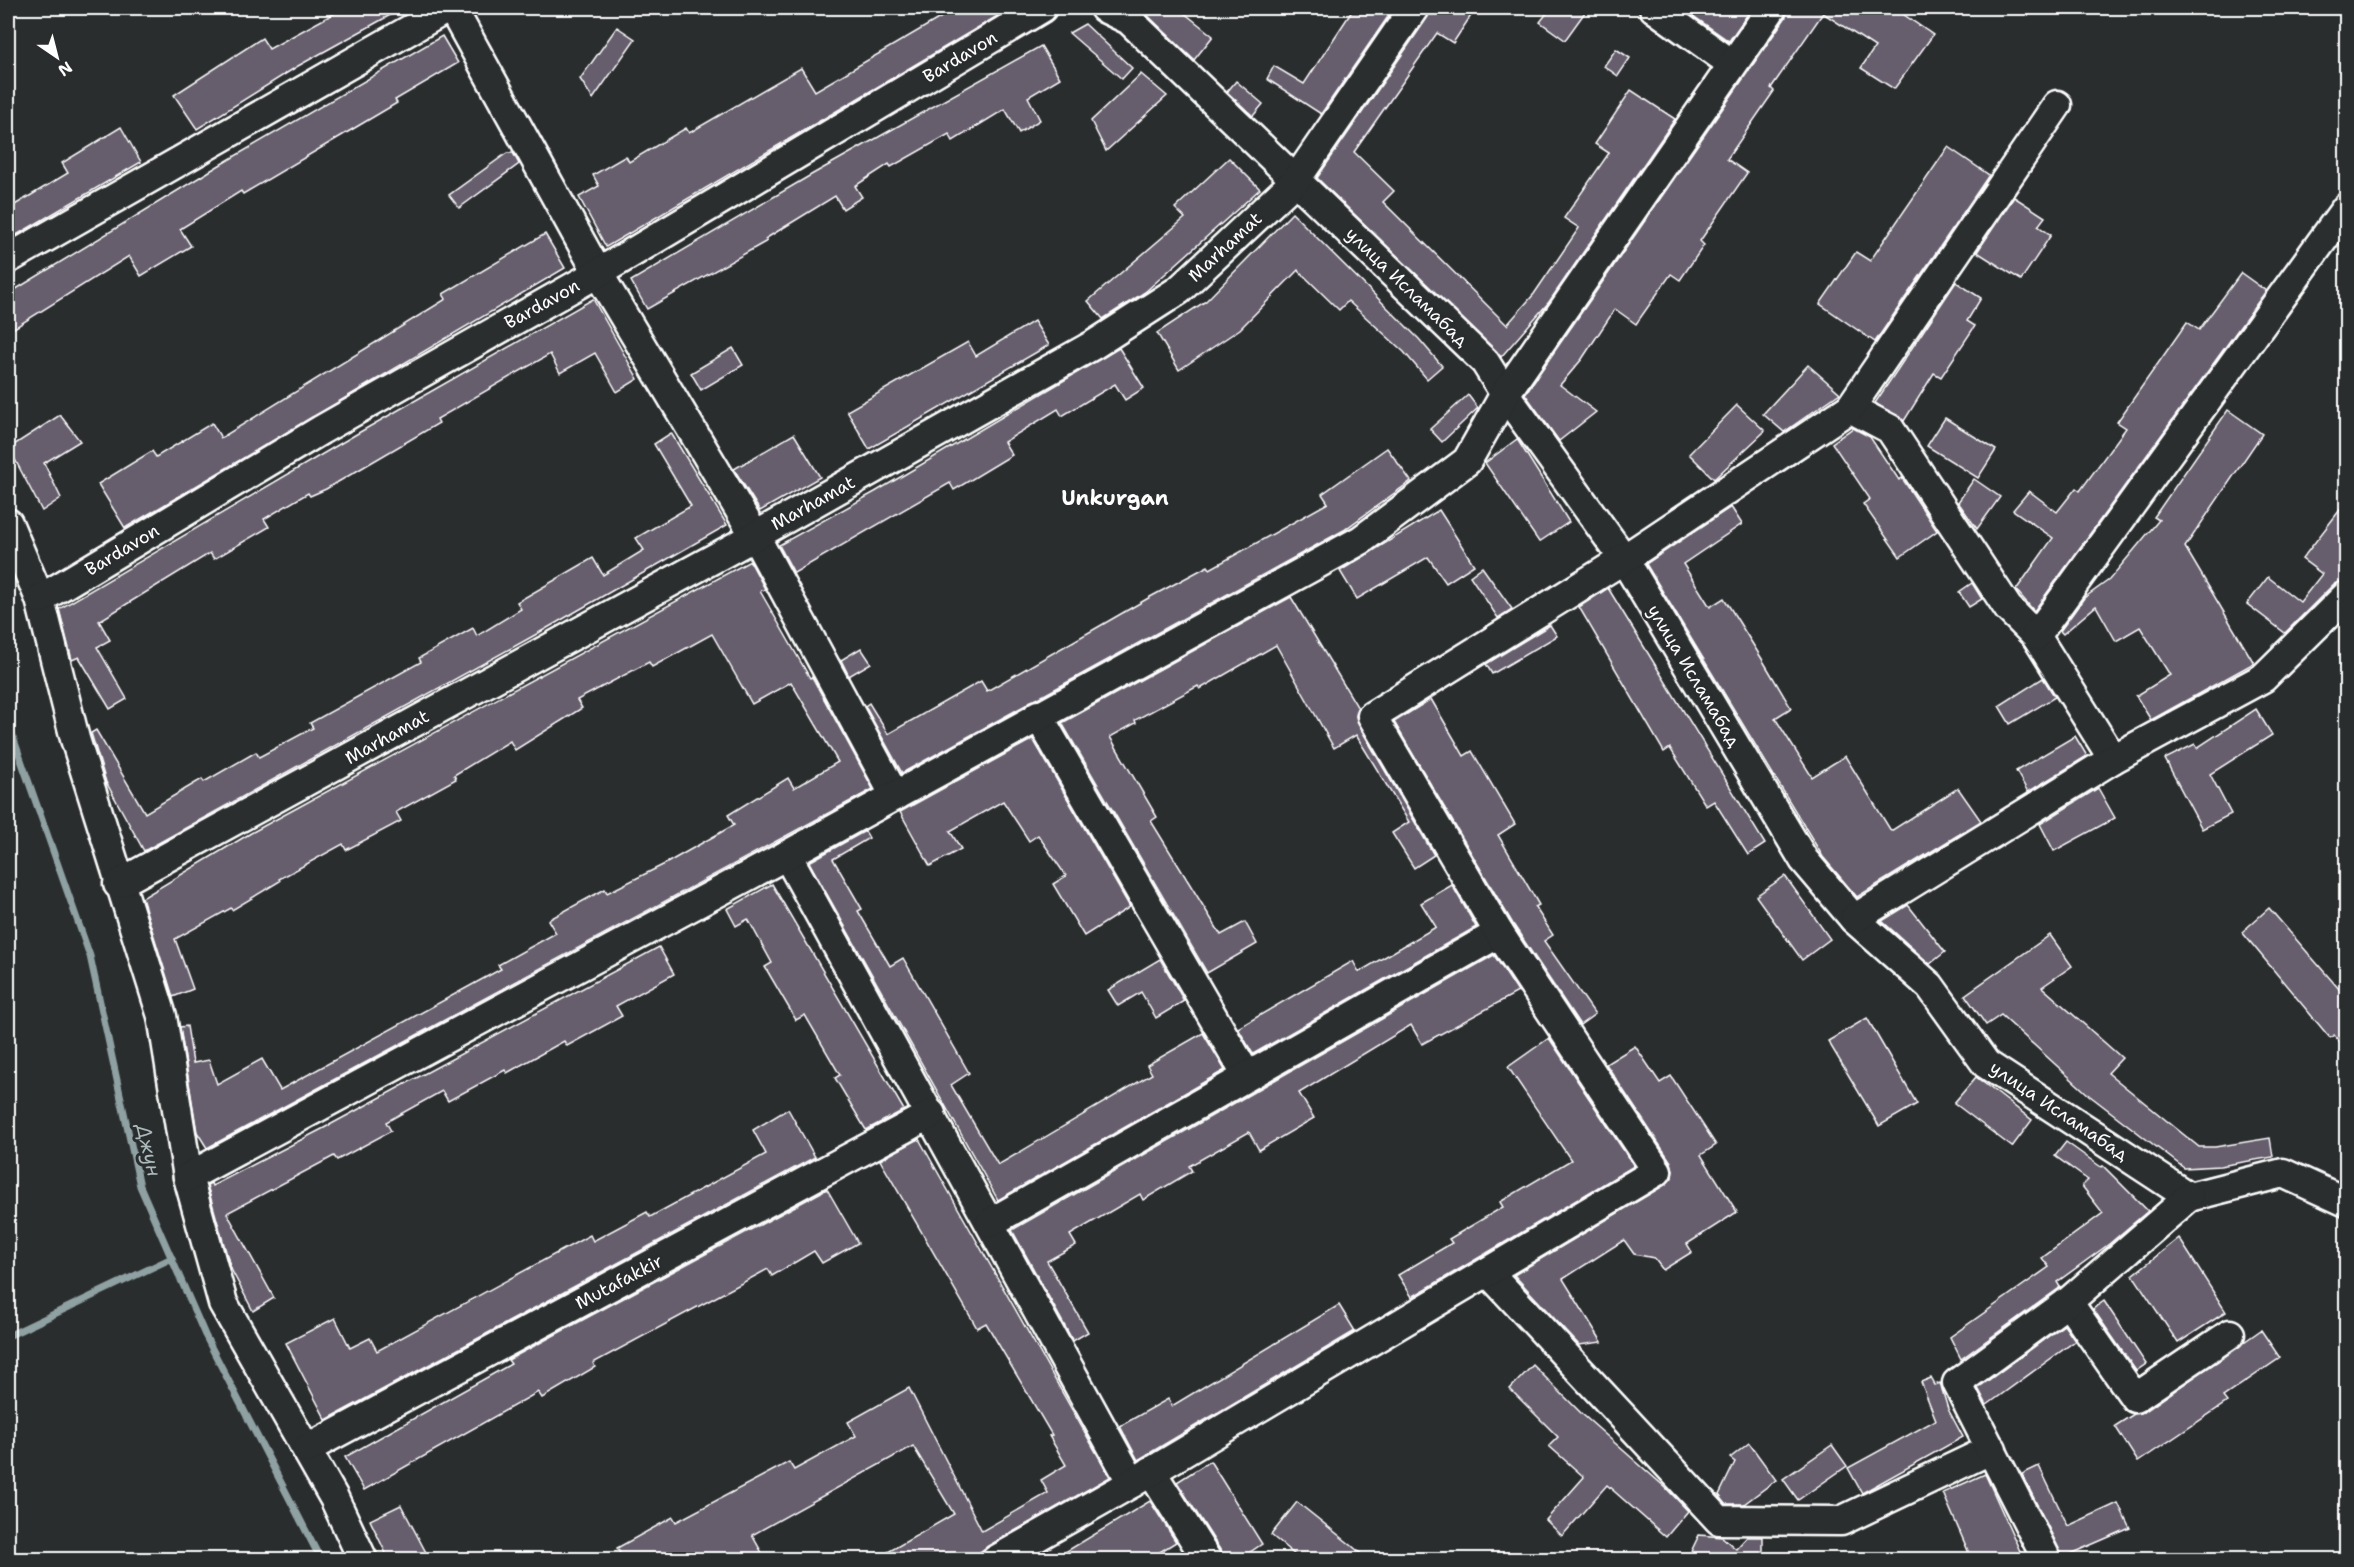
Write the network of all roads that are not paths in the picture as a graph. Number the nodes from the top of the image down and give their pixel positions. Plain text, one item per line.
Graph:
1 (450, 8) edge
2 (1042, 8) edge
3 (1104, 8) edge
4 (1414, 8) edge
5 (1654, 8) edge
6 (1772, 8) edge
7 (1732, 64) junction
8 (2057, 105) dead end
9 (1295, 180) junction
10 (2346, 208) edge
11 (8, 259) edge
12 (598, 273) junction
13 (1505, 394) junction
14 (1850, 408) junction
15 (8, 523) edge
16 (755, 536) junction
17 (1624, 559) junction
18 (2346, 596) edge
19 (40, 599) junction
20 (2036, 636) junction
21 (1038, 715) junction
22 (2113, 759) junction
23 (895, 796) junction
24 (787, 855) junction
25 (118, 884) junction
26 (1854, 919) junction
27 (1499, 933) junction
28 (1247, 1076) junction
29 (931, 1114) junction
30 (188, 1177) junction
31 (2189, 1197) junction
32 (2346, 1202) edge
33 (990, 1223) junction
34 (1489, 1273) junction
35 (2068, 1302) junction
36 (2230, 1334) dead end
37 (307, 1449) junction
38 (1992, 1449) junction
39 (1142, 1477) junction
40 (363, 1560) edge
41 (996, 1560) edge
42 (1207, 1560) edge
43 (2048, 1560) edge

1 - 11 street
1 - 12 street
2 - 12 street, Bardavon
3 - 9 street, улица Исламабад
4 - 9 street, Marhamat
5 - 7 street
6 - 7 street
7 - 13 street
8 - 14 street
9 - 13 street, улица Исламабад
9 - 16 street, Marhamat
10 - 20 street
12 - 16 street
12 - 19 street, Bardavon
13 - 17 street, улица Исламабад
13 - 21 street
14 - 17 street
14 - 20 street
15 - 19 street
16 - 23 street
16 - 25 street, Marhamat
17 - 26 street, улица Исламабад
17 - 27 street
18 - 22 street
19 - 25 street
20 - 22 street
21 - 23 street
21 - 28 street
22 - 26 street
23 - 24 street
24 - 29 street
24 - 30 street
25 - 30 street
26 - 31 street, улица Исламабад
27 - 28 street
27 - 34 street
28 - 33 street
29 - 33 street
29 - 37 street, Mutafakkir
30 - 37 street
31 - 32 street
31 - 35 street
33 - 39 street
34 - 38 street
34 - 39 street
35 - 36 street
35 - 38 street
37 - 40 street
38 - 43 street
39 - 41 street
39 - 42 street

